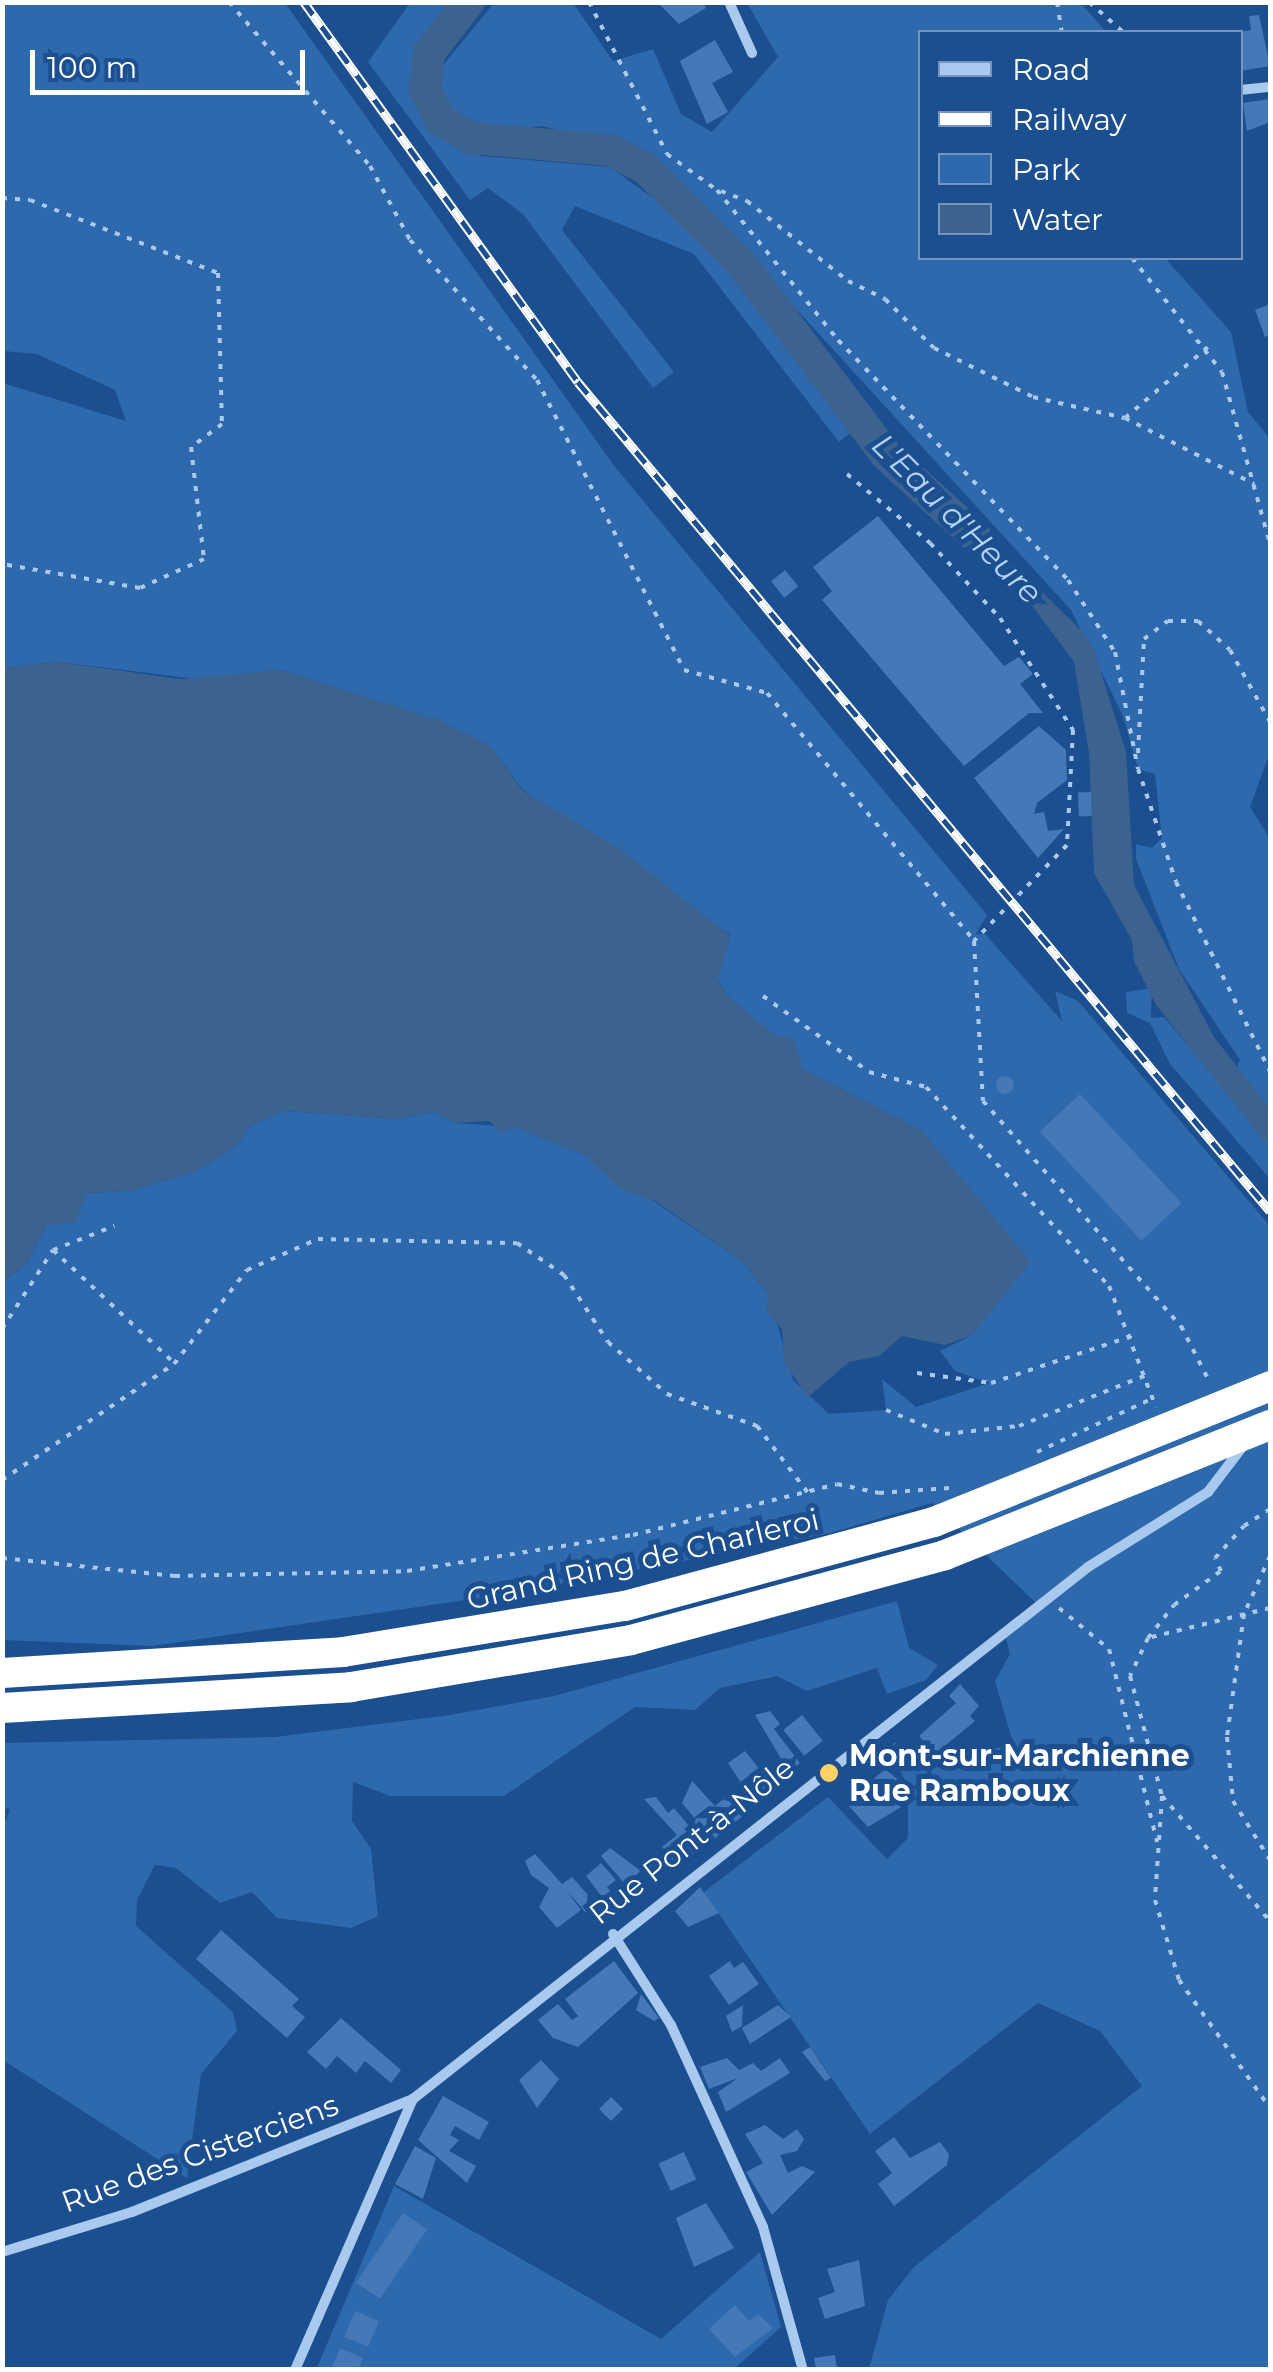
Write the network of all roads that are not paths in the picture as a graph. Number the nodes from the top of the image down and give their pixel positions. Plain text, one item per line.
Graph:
1 (729, 2) edge
2 (752, 52) dead end
3 (1270, 87) edge
4 (1243, 90) edge
5 (1270, 1386) edge
6 (1270, 1397) edge
7 (1270, 1424) edge
8 (2, 1656) edge
9 (2, 1672) edge
10 (54, 1672) junction
11 (2, 1708) edge
12 (613, 1934) junction
13 (413, 2099) junction
14 (5, 2250) edge
15 (295, 2370) edge
16 (803, 2370) edge

1 - 2 street
3 - 4 street
5 - 10 highway, Grand Ring de Charleroi
6 - 12 street, Rue Pont-à-Nôle
7 - 11 highway
8 - 10 highway
9 - 10 highway, Grand Ring de Charleroi
12 - 13 street, Rue Pont-à-Nôle
12 - 16 street
13 - 14 street, Rue des Cisterciens
13 - 15 street, Rue Pont-à-Nôle

